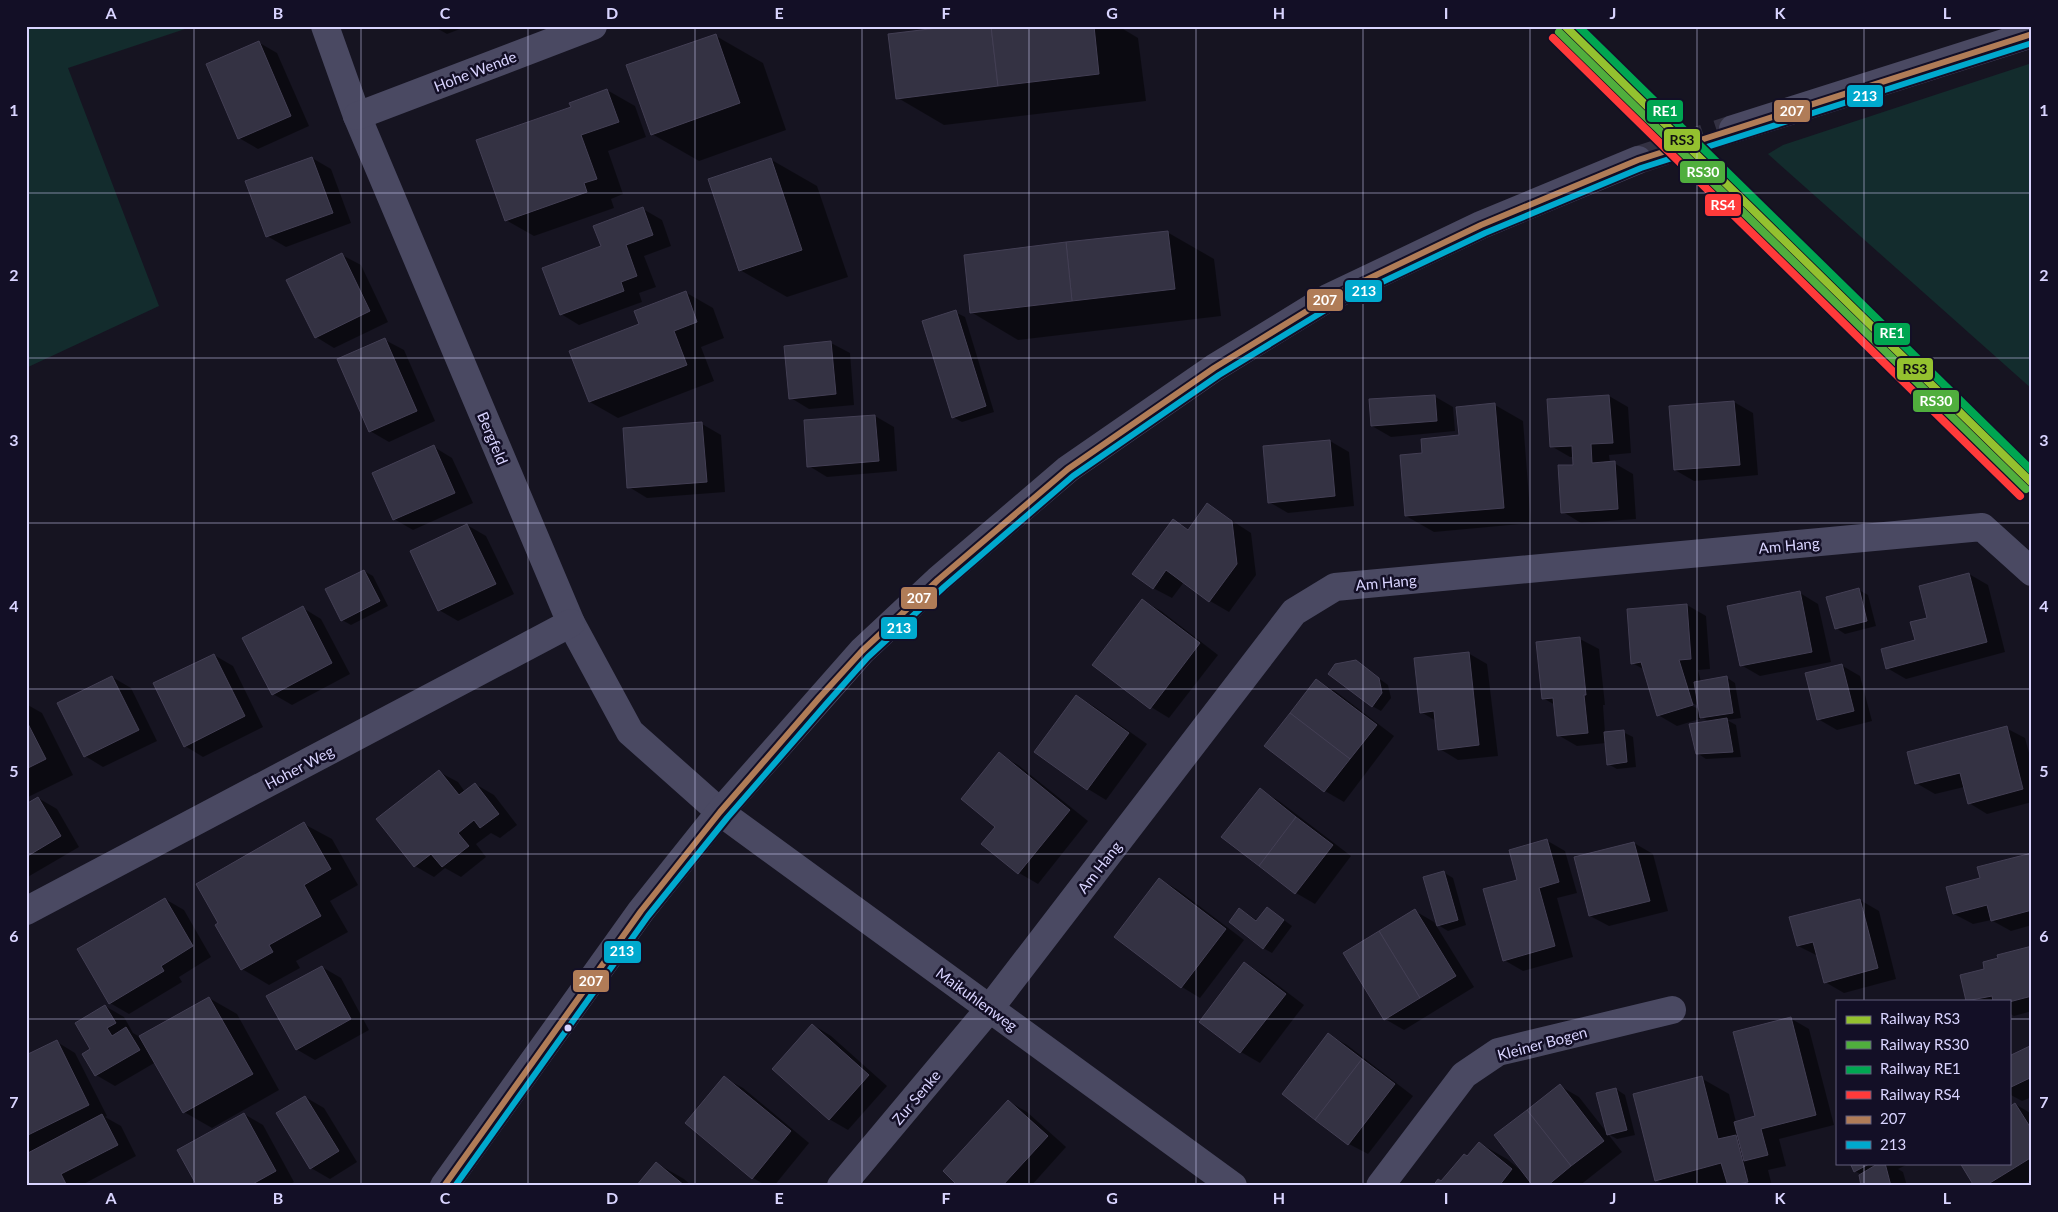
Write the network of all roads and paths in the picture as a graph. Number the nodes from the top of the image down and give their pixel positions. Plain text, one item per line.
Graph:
1 (325, 26) edge
2 (594, 26) edge
3 (2032, 34) edge
4 (357, 116) junction
5 (1733, 129) tunnel mouth
6 (1638, 160) tunnel mouth
7 (2032, 572) edge
8 (571, 623) junction
9 (720, 812) junction
10 (26, 912) edge
11 (990, 1008) junction
12 (1672, 1010) dead end
13 (444, 1186) edge
14 (841, 1186) edge
15 (1233, 1186) edge
16 (1380, 1186) edge

1 - 4 street, Bergfeld
2 - 4 street, Hohe Wende
3 - 5 street
4 - 8 street, Bergfeld
6 - 9 street
7 - 11 street, Am Hang
8 - 9 street, Bergfeld
8 - 10 street, Hoher Weg
9 - 11 street, Maikuhlenweg
9 - 13 street
11 - 14 street, Zur Senke
11 - 15 street, Maikuhlenweg
12 - 16 street, Kleiner Bogen

